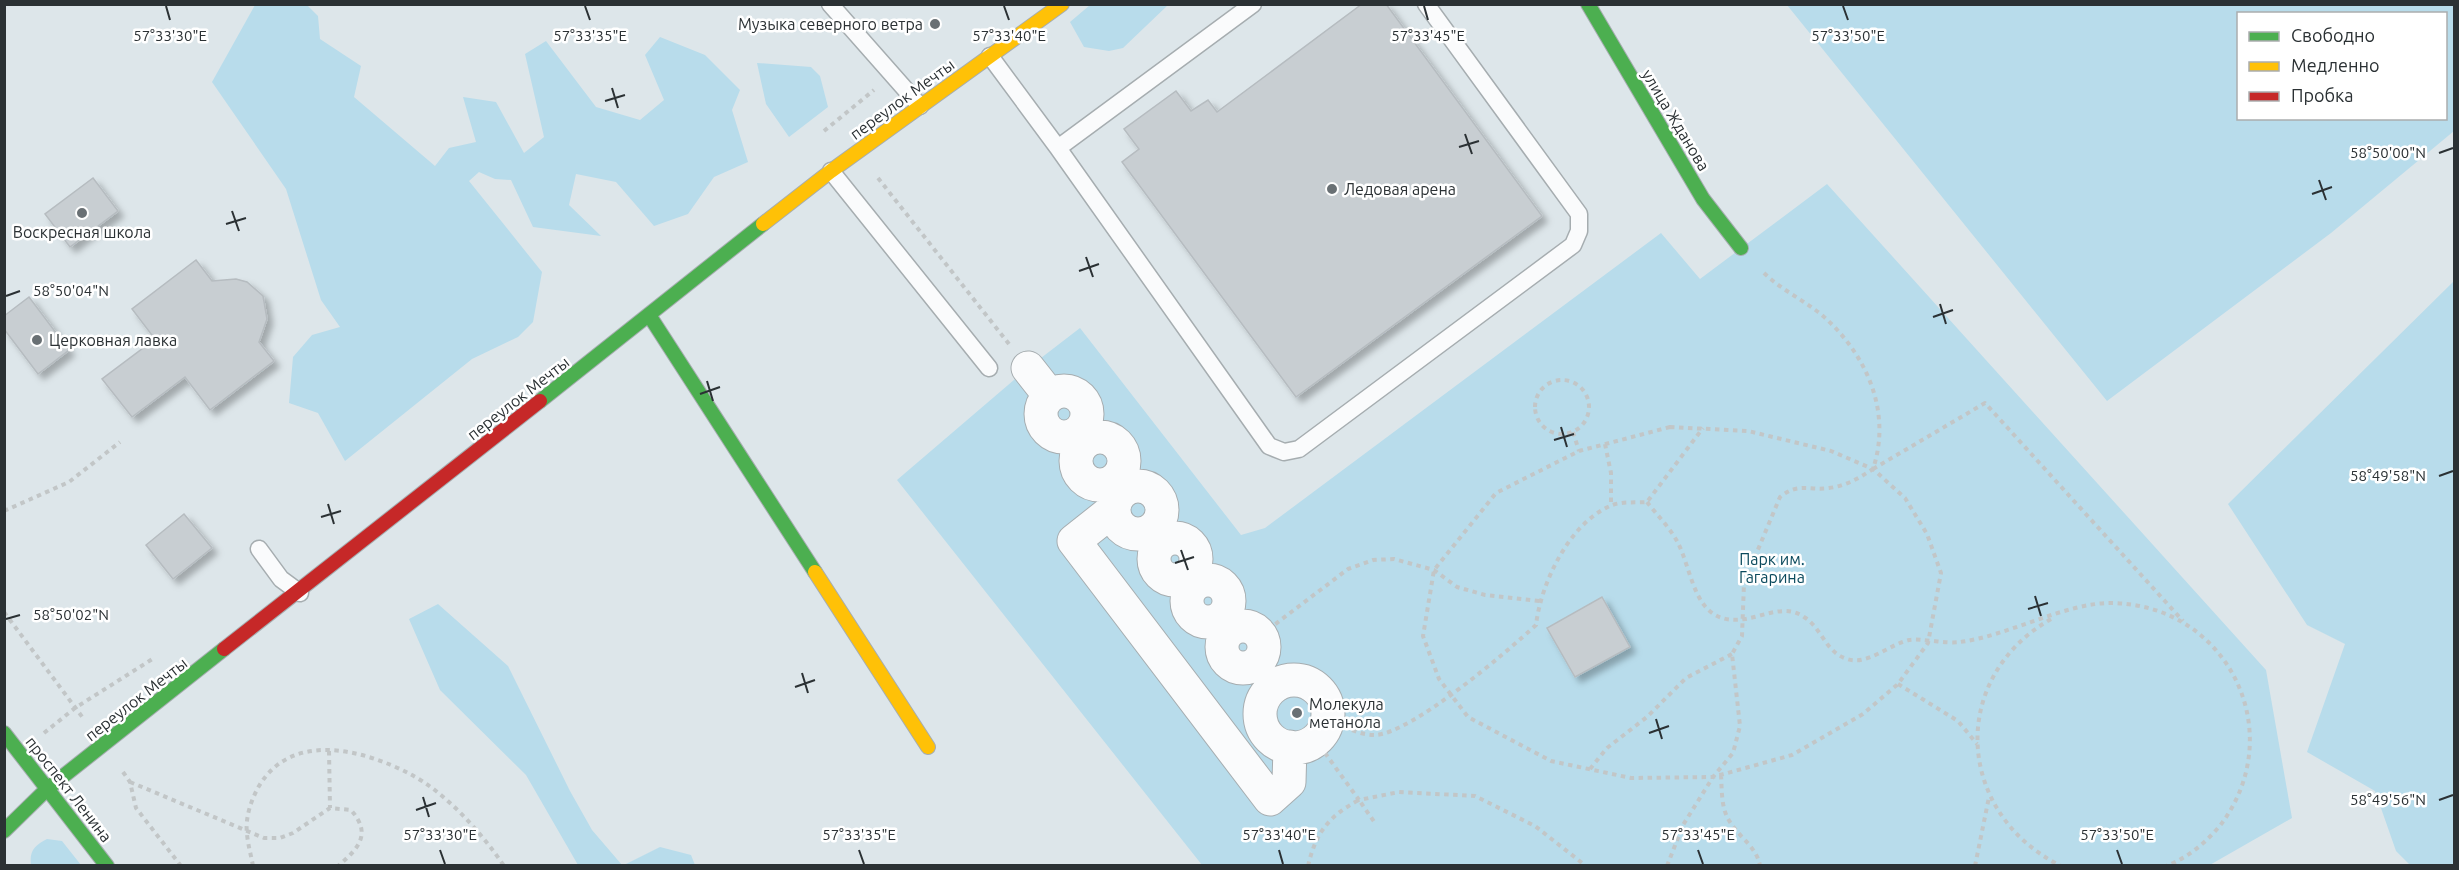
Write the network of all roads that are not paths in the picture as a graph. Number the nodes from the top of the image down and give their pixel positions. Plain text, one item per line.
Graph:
1 (830, 4) edge
2 (1062, 4) edge
3 (1253, 4) edge
4 (1426, 4) edge
5 (1588, 4) edge
6 (990, 56) junction
7 (920, 106) junction
8 (1058, 148) junction
9 (831, 171) junction
10 (1741, 248) road end
11 (649, 315) junction
12 (989, 368) dead end
13 (1028, 368) road end
14 (1117, 493) junction
15 (259, 549) dead end
16 (300, 592) junction
17 (1248, 647) junction
18 (4, 733) edge
19 (1311, 735) junction
20 (928, 747) dead end
21 (47, 789) junction
22 (4, 831) edge
23 (107, 866) edge

1 - 7 lane
2 - 6 street, переулок Мечты
3 - 8 lane
4 - 8 lane
5 - 10 street, улица Жданова
6 - 7 street, переулок Мечты
6 - 8 lane
7 - 9 street, переулок Мечты
9 - 11 street, переулок Мечты
9 - 12 lane
11 - 16 street, переулок Мечты
11 - 20 street
13 - 14 street
14 - 17 street
14 - 19 street
15 - 16 lane
16 - 21 street, переулок Мечты
17 - 19 street
17 - 19 street
18 - 21 street, проспект Ленина
21 - 22 street, переулок Мечты
21 - 23 street, проспект Ленина

